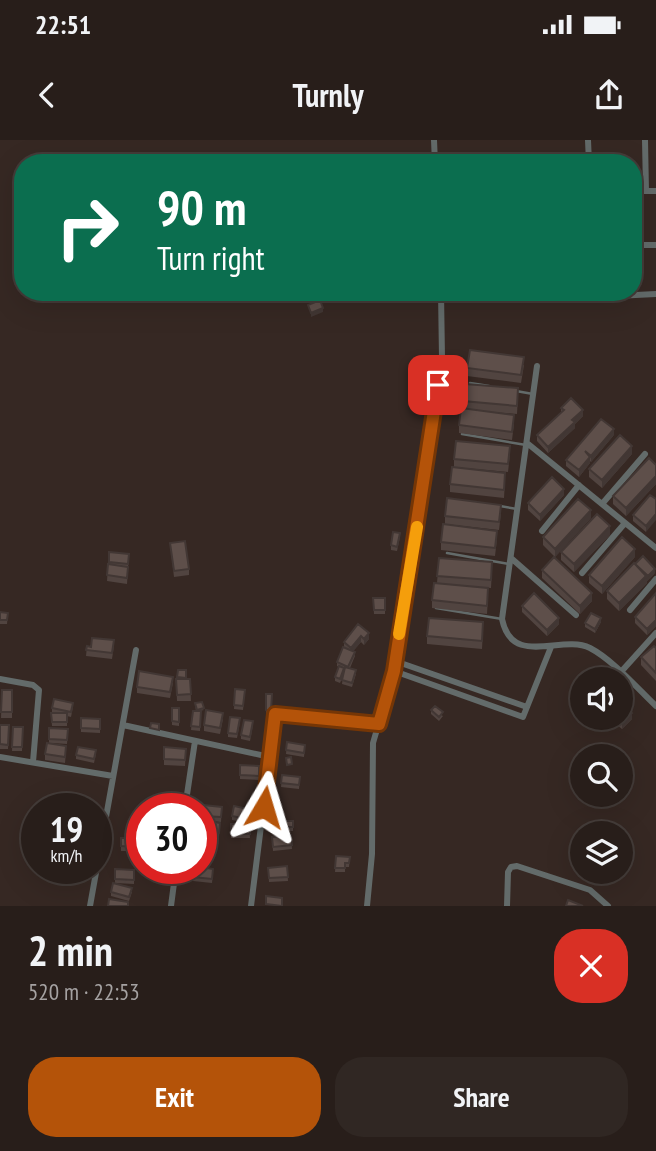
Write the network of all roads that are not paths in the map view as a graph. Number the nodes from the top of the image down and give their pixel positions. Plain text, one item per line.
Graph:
1 (645, 140) edge
2 (642, 191) edge
3 (646, 191) junction
4 (656, 191) edge
5 (441, 301) edge
6 (537, 366) dead end
7 (470, 383) edge
8 (495, 387) edge
9 (508, 389) edge
10 (533, 394) junction
11 (462, 435) edge
12 (526, 444) junction
13 (645, 454) dead end
14 (579, 485) junction
15 (602, 504) junction
16 (492, 505) edge
17 (517, 509) junction
18 (625, 523) junction
19 (542, 531) dead end
20 (656, 548) edge
21 (447, 553) dead end
22 (510, 561) junction
23 (582, 573) dead end
24 (656, 579) edge
25 (436, 608) edge
26 (630, 610) dead end
27 (576, 615) dead end
28 (502, 619) junction
29 (656, 633) edge
30 (551, 647) junction
31 (136, 649) dead end
32 (395, 661) junction
33 (613, 667) edge
34 (625, 667) edge
35 (394, 671) junction
36 (0, 679) edge
37 (633, 685) edge
38 (656, 706) edge
39 (527, 707) junction
40 (379, 724) junction
41 (123, 725) junction
42 (195, 741) junction
43 (0, 757) edge
44 (270, 757) junction
45 (33, 762) junction
46 (113, 776) junction
47 (187, 793) edge
48 (174, 884) edge
49 (90, 906) edge
50 (171, 906) edge
51 (251, 906) edge
52 (367, 906) edge
53 (507, 906) edge
54 (608, 906) edge

1 - 3 street
2 - 3 street
3 - 4 street
5 - 32 street
6 - 10 street
7 - 8 lane
9 - 10 lane
10 - 12 street
11 - 12 lane
12 - 14 street
12 - 17 street
13 - 15 street
14 - 15 street
14 - 19 street
15 - 18 street
16 - 17 lane
17 - 22 street
18 - 20 street
18 - 23 street
21 - 22 lane
22 - 27 street
22 - 28 street
24 - 26 street
25 - 28 lane
28 - 30 street
29 - 34 street
30 - 33 street
30 - 39 street
31 - 41 street
32 - 35 street
32 - 39 street
35 - 39 street
35 - 40 street
36 - 45 street
37 - 38 street
40 - 44 street
40 - 52 street
41 - 42 street
41 - 46 street
42 - 44 street
42 - 47 street
43 - 45 street
44 - 51 street
45 - 46 street
46 - 49 street
48 - 50 street
53 - 54 street

